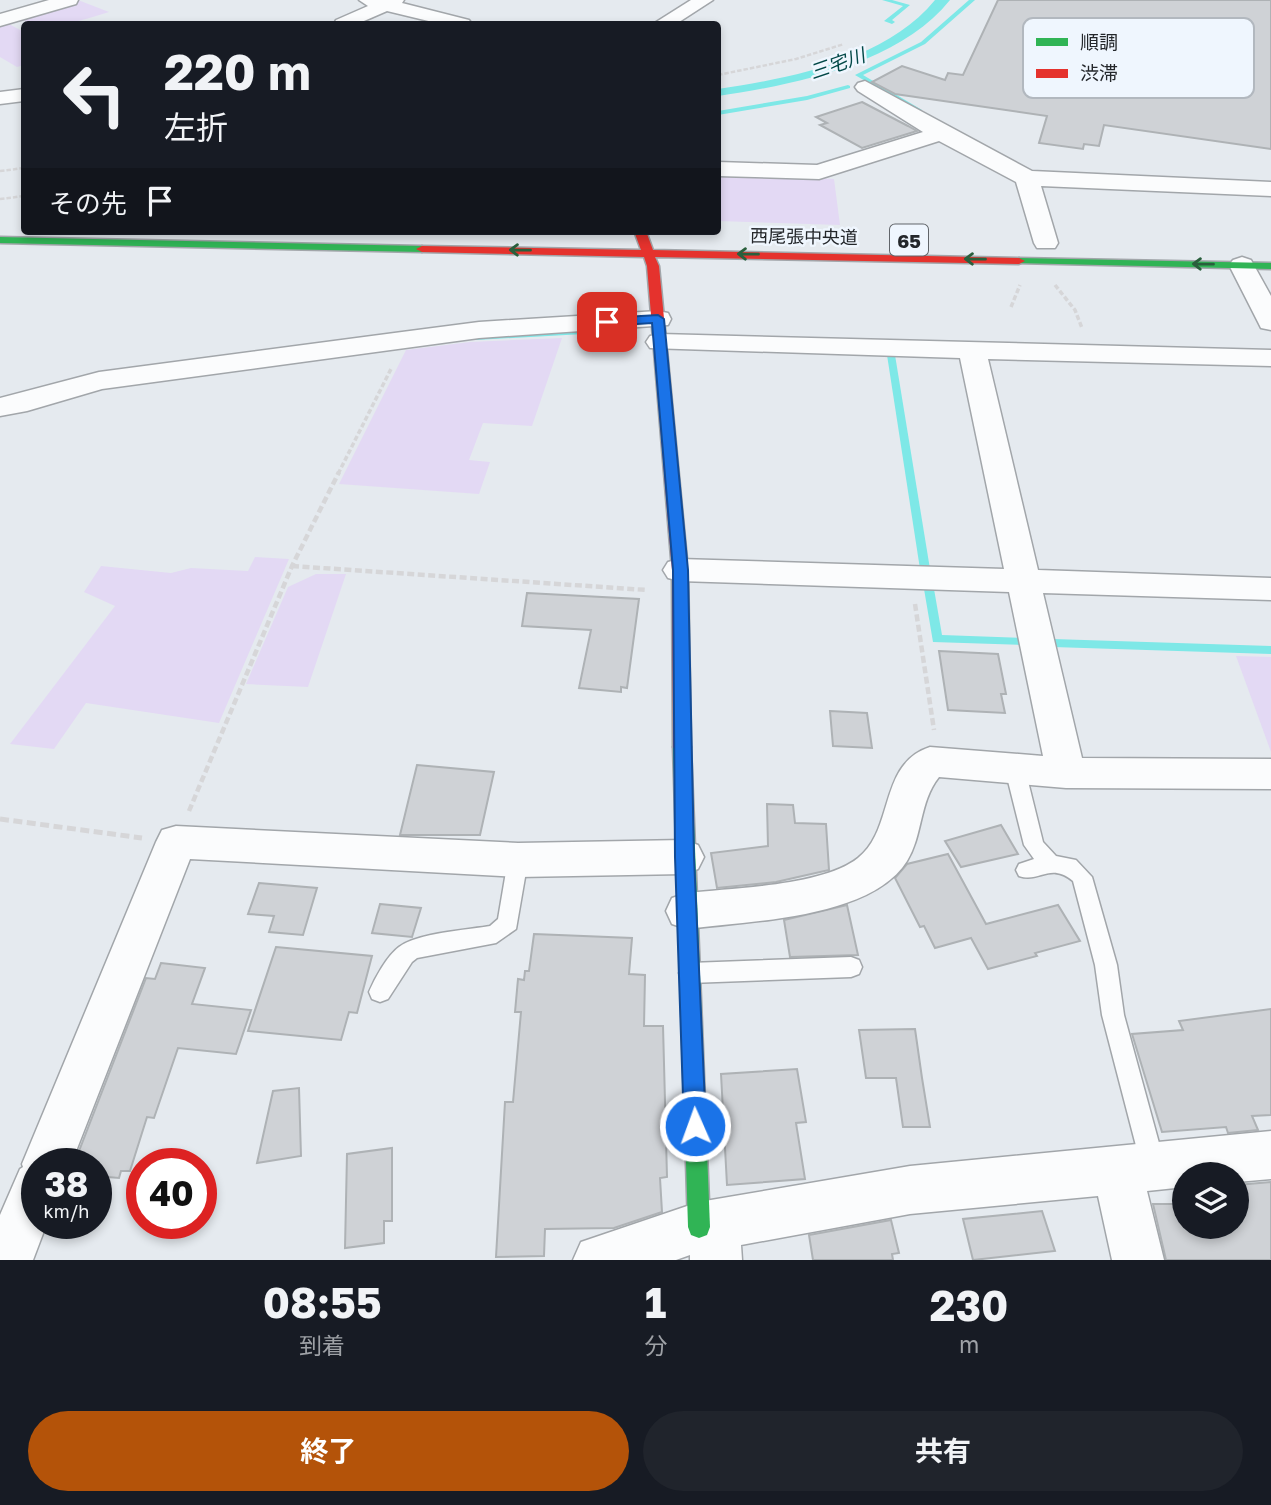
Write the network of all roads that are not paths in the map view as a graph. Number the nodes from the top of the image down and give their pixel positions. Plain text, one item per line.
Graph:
1 (69, 0) edge
2 (704, 0) edge
3 (383, 2) edge
4 (8, 20) edge
5 (348, 21) edge
6 (451, 21) edge
7 (668, 21) edge
8 (864, 87) dead end
9 (21, 95) edge
10 (0, 97) edge
11 (941, 133) junction
12 (721, 169) edge
13 (1027, 178) junction
14 (1271, 189) edge
15 (642, 235) edge
16 (0, 240) edge
17 (1043, 247) junction
18 (648, 252) junction
19 (1242, 265) junction
20 (1271, 266) edge
21 (1271, 322) edge
22 (659, 330) junction
23 (972, 350) junction
24 (1271, 358) edge
25 (0, 407) edge
26 (680, 581) junction
27 (1023, 581) junction
28 (1271, 589) edge
29 (1015, 769) junction
30 (1066, 773) junction
31 (1271, 774) edge
32 (684, 857) junction
33 (518, 860) junction
34 (1050, 863) junction
35 (1026, 870) dead end
36 (687, 911) junction
37 (851, 967) dead end
38 (689, 973) junction
39 (380, 992) dead end
40 (52, 1148) edge
41 (1271, 1155) edge
42 (1135, 1167) junction
43 (21, 1225) edge
44 (710, 1237) edge
45 (7, 1260) edge
46 (599, 1260) edge
47 (1138, 1260) edge

1 - 4 street
2 - 7 street
3 - 5 street
3 - 6 street
8 - 11 street
9 - 10 street
11 - 12 street
11 - 13 street
13 - 14 street
13 - 17 street
15 - 18 main road
18 -> 16 main road, 西尾張中央道 / 65
17 -> 18 main road, 西尾張中央道 / 65
19 -> 17 main road, 西尾張中央道 / 65
18 - 22 main road
19 - 20 main road, 西尾張中央道 / 65
19 - 21 street
22 - 23 street
22 - 25 street
22 - 26 main road
23 - 24 street
23 - 27 street
26 - 27 street
26 - 32 main road
27 - 28 street
27 - 30 street
29 - 30 street
29 - 34 lane
29 - 36 street
30 - 31 street
32 - 33 street
32 - 36 main road
33 - 39 lane
33 - 40 street
34 - 35 lane
34 - 42 lane
36 - 38 main road
37 - 38 lane
38 - 44 main road
41 - 42 street
42 - 44 street
42 - 47 street
43 - 45 street
44 - 46 street

